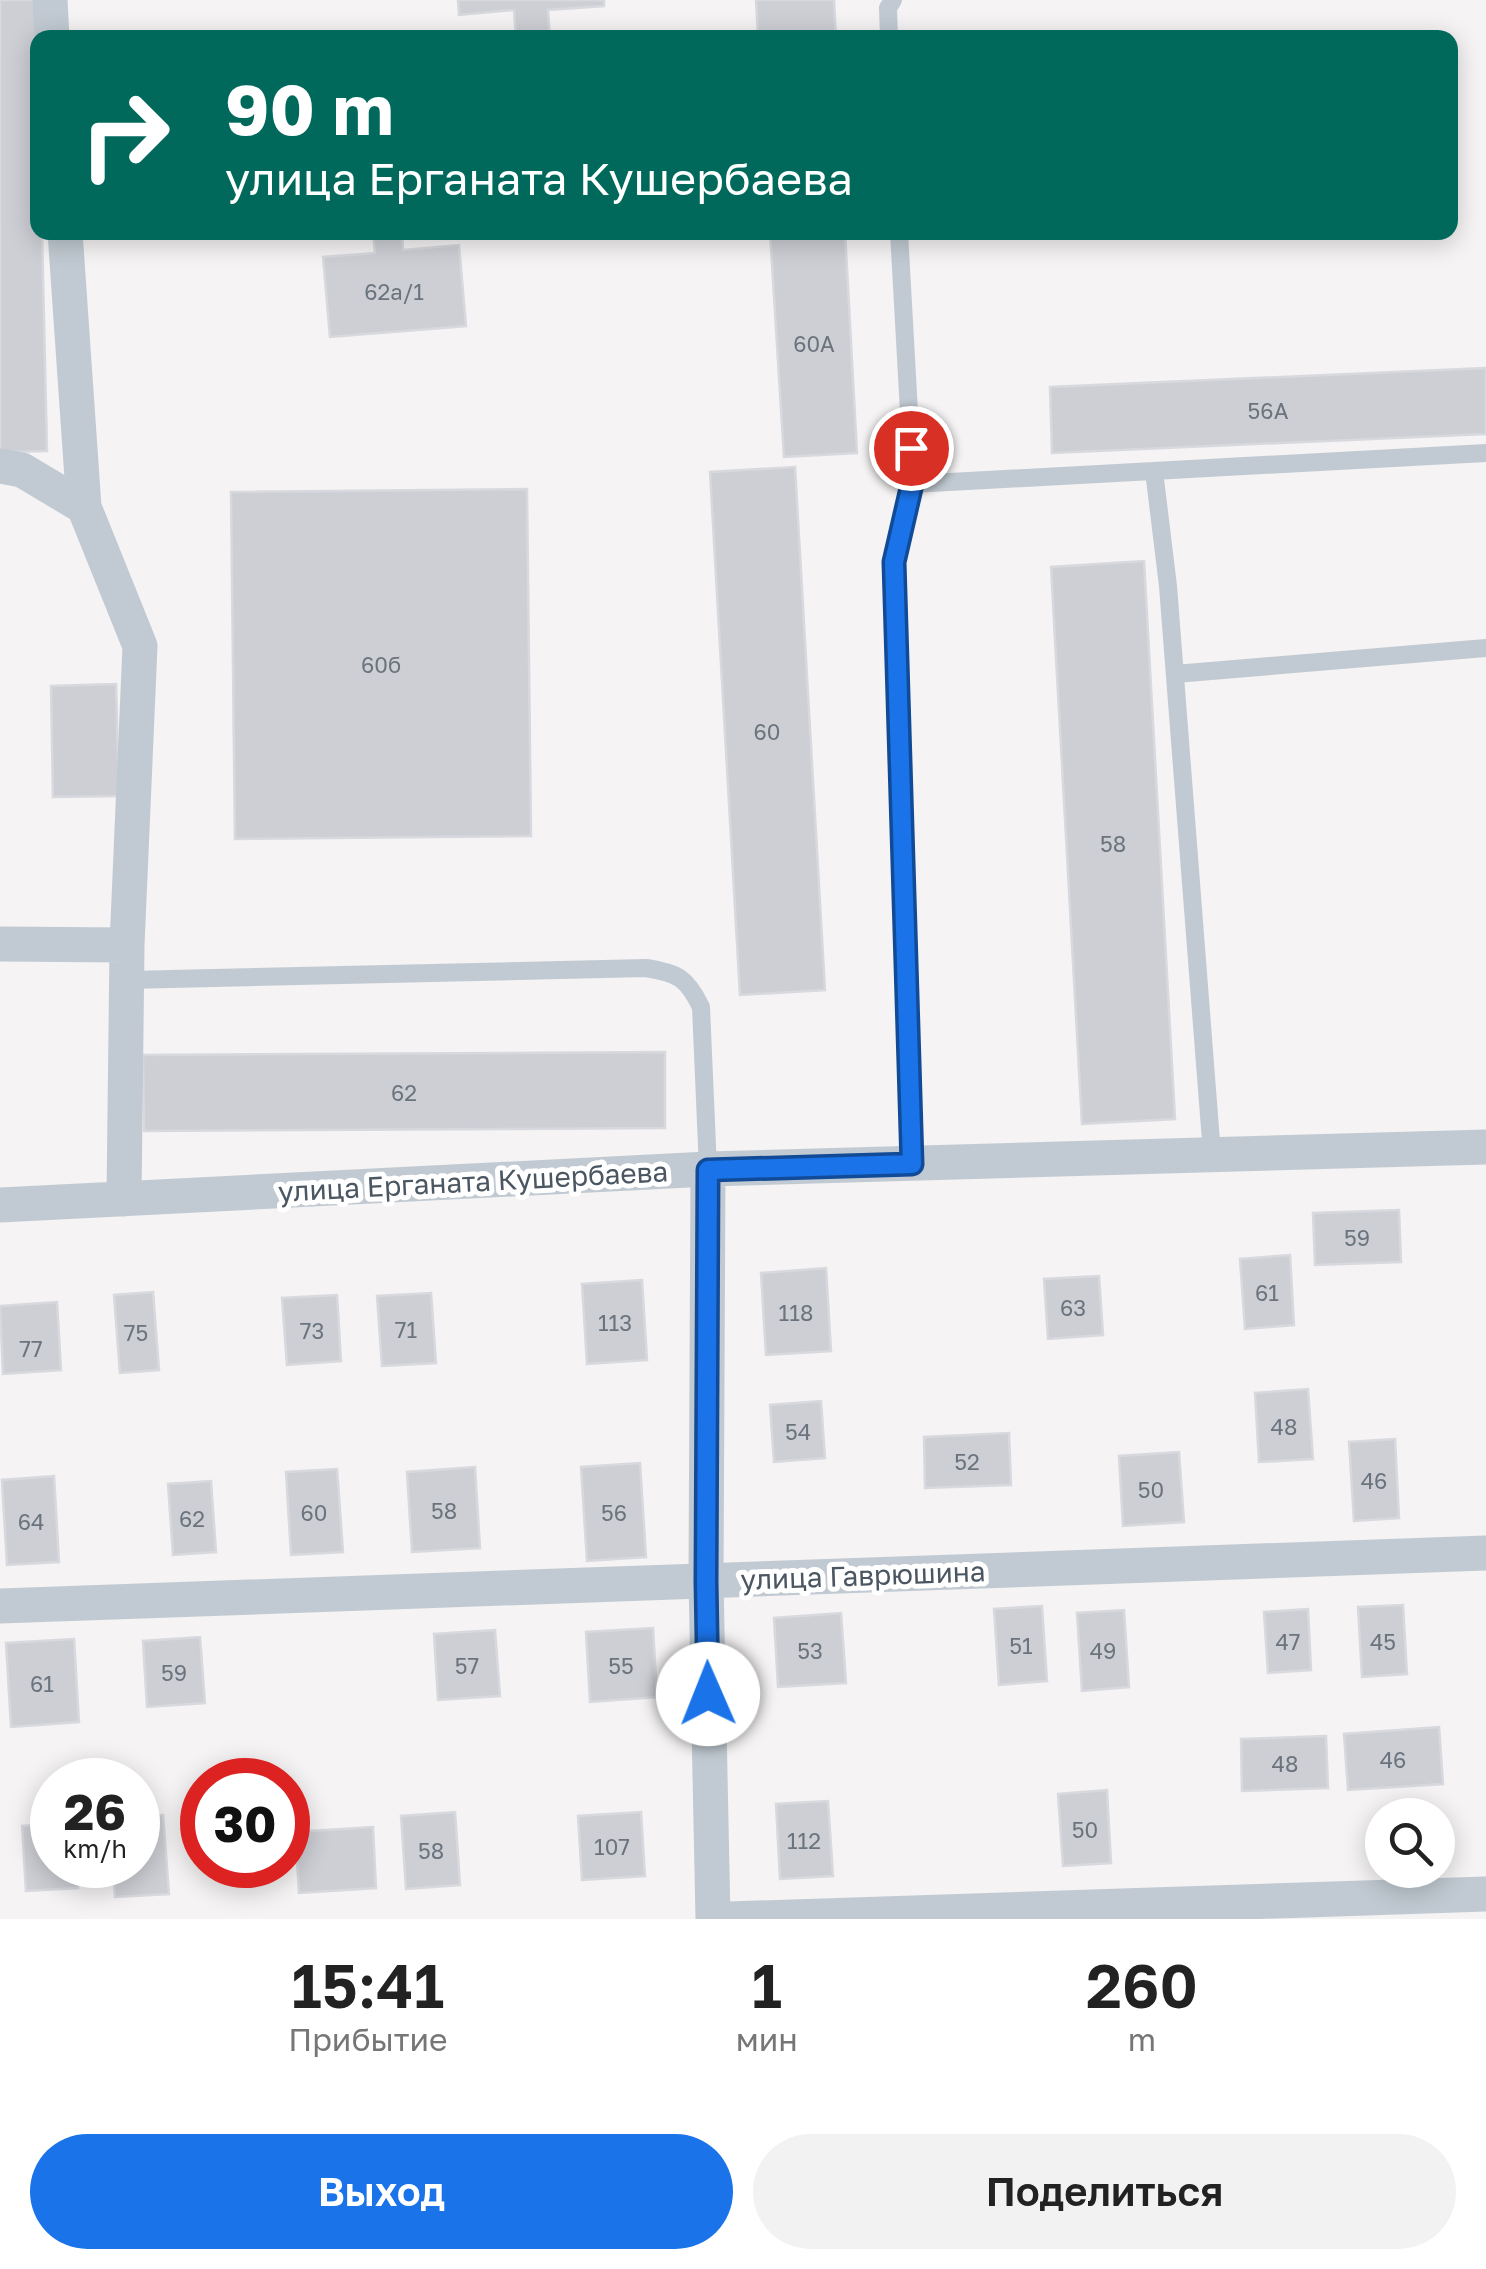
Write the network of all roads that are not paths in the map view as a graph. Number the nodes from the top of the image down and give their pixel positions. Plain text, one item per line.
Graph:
1 (50, 0) edge
2 (892, 0) edge
3 (52, 30) edge
4 (889, 30) edge
5 (67, 240) edge
6 (900, 240) edge
7 (1486, 453) edge
8 (0, 466) edge
9 (1154, 471) junction
10 (912, 484) junction
11 (84, 506) junction
12 (1486, 648) edge
13 (1175, 674) junction
14 (0, 944) edge
15 (127, 944) junction
16 (127, 980) junction
17 (1486, 1147) edge
18 (1212, 1154) junction
19 (912, 1164) junction
20 (708, 1170) junction
21 (124, 1199) junction
22 (0, 1205) edge
23 (1486, 1553) edge
24 (706, 1581) junction
25 (0, 1606) edge
26 (1486, 1894) edge
27 (714, 1919) edge
28 (729, 1919) edge

1 - 3 street
2 - 4 lane
5 - 11 street
6 - 10 lane
7 - 9 lane
8 - 11 street
9 - 10 lane
9 - 13 lane
10 - 19 lane
11 - 15 street
12 - 13 lane
13 - 18 lane
14 - 15 street
15 - 16 street
16 - 20 lane
16 - 21 street
17 - 18 street, улица Ерганата Кушербаева
18 - 19 street, улица Ерганата Кушербаева
19 - 20 street, улица Ерганата Кушербаева
20 - 21 street, улица Ерганата Кушербаева
20 - 24 street
21 - 22 street, улица Ерганата Кушербаева
23 - 24 street, улица Гаврюшина
24 - 25 street, улица Гаврюшина
24 - 27 street
26 - 28 street

